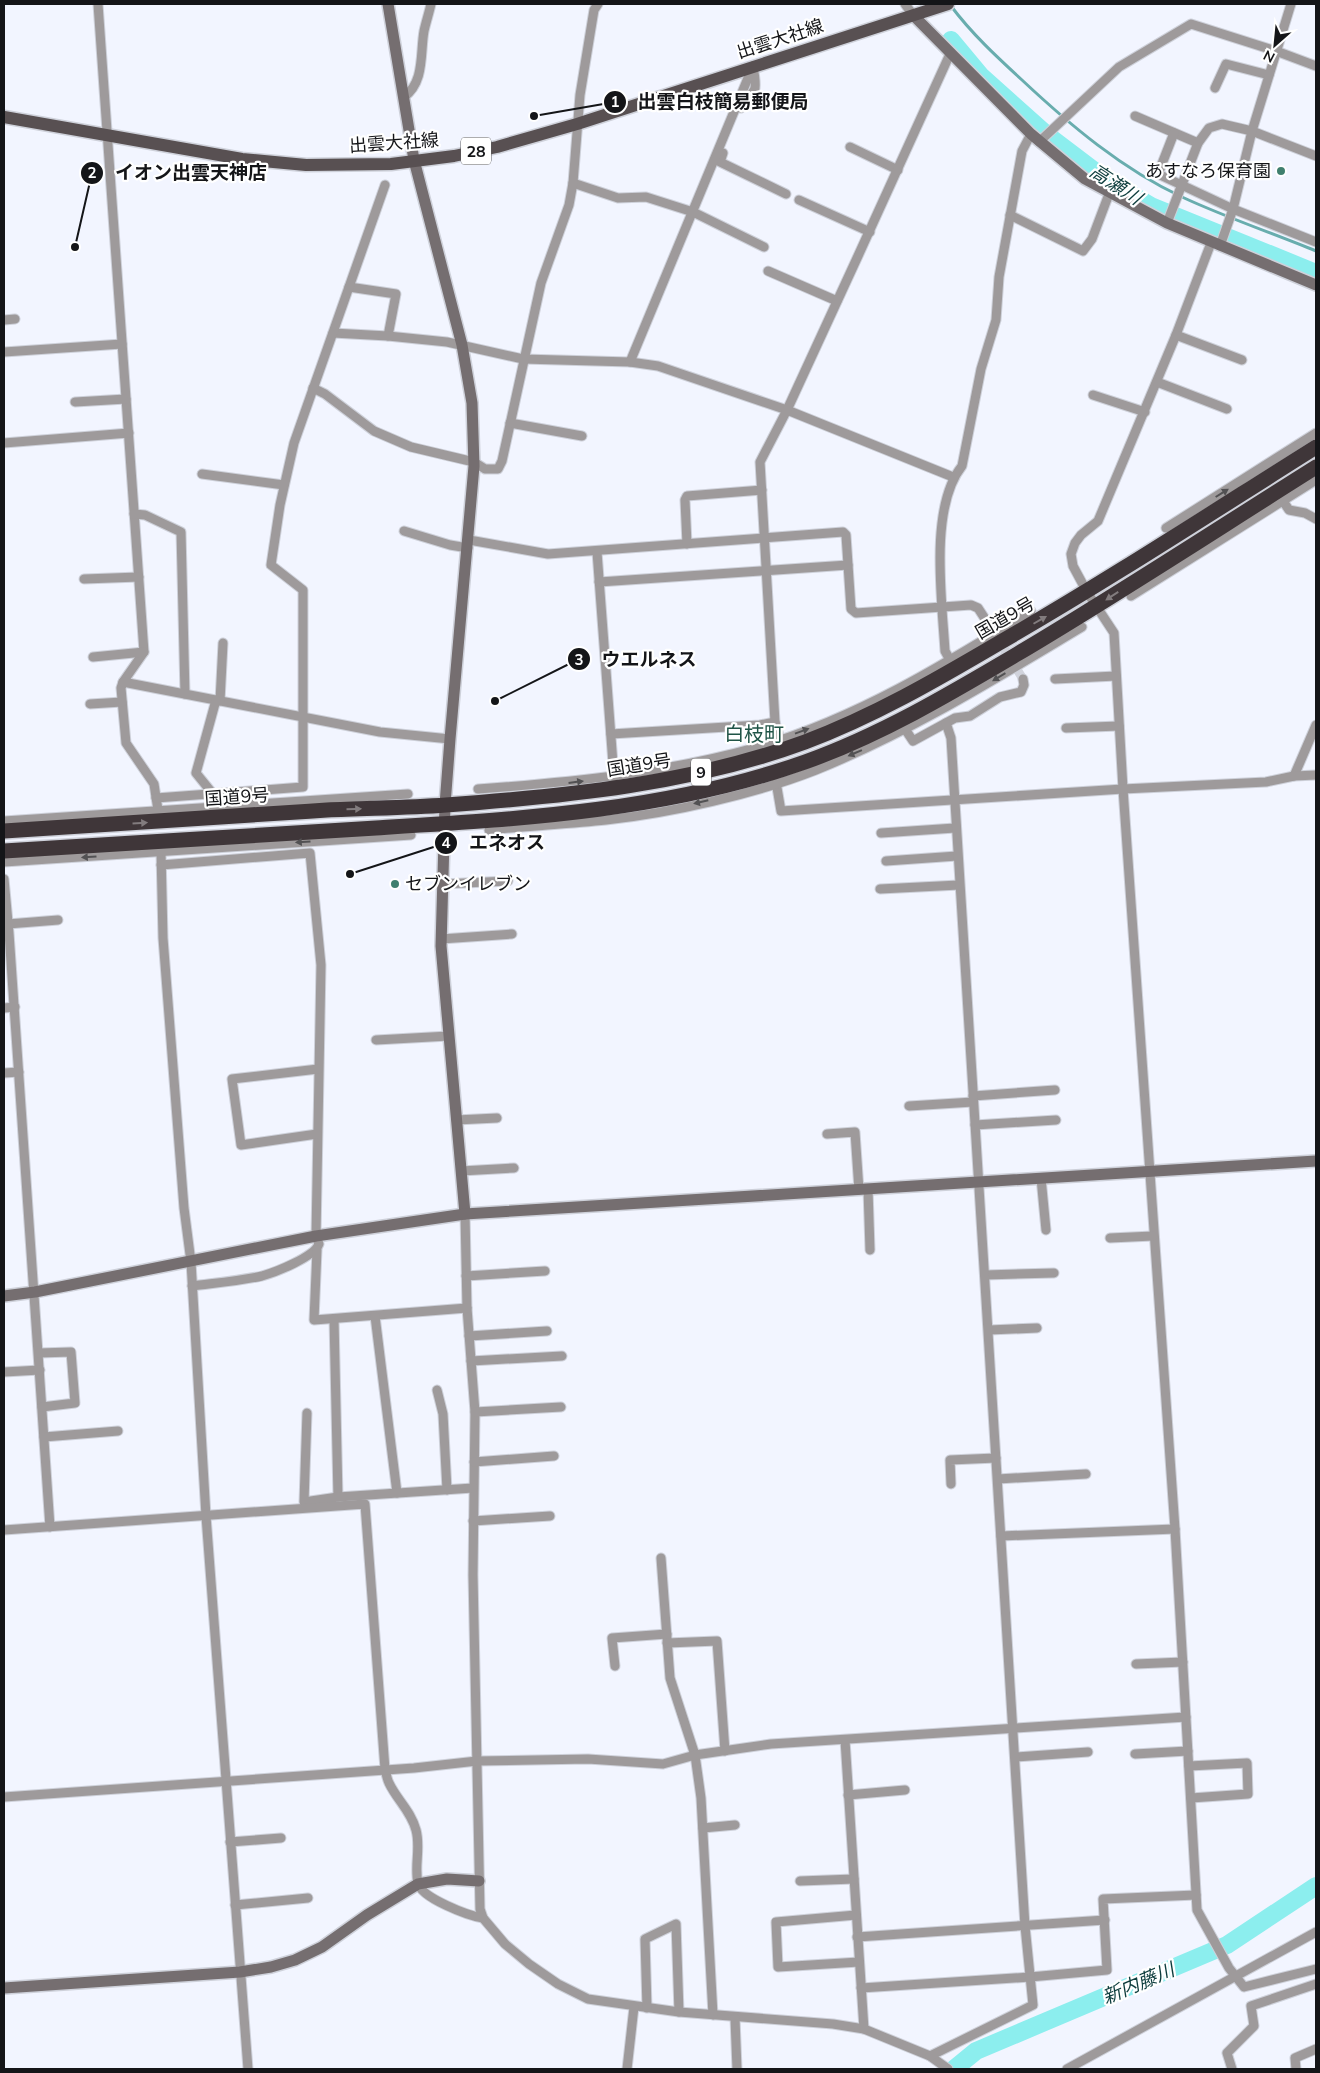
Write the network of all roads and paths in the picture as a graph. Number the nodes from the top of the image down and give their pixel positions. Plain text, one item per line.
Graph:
1 (98, 4) edge
2 (388, 4) edge
3 (431, 4) edge
4 (598, 4) edge
5 (905, 4) edge
6 (948, 4) edge
7 (1291, 4) edge
8 (913, 15) junction
9 (1276, 51) junction
10 (950, 54) junction
11 (753, 66) junction
12 (1316, 66) edge
13 (1269, 76) junction
14 (1215, 88) dead end
15 (404, 97) junction
16 (1135, 116) dead end
17 (4, 117) edge
18 (578, 124) junction
19 (1252, 131) junction
20 (1174, 133) junction
21 (106, 135) junction
22 (1035, 138) junction
23 (1198, 143) junction
24 (850, 147) dead end
25 (1316, 156) edge
26 (414, 160) junction
27 (898, 170) junction
28 (573, 183) junction
29 (385, 185) dead end
30 (1181, 185) junction
31 (786, 194) dead end
32 (1109, 194) junction
33 (799, 200) dead end
34 (1233, 209) junction
35 (692, 212) junction
36 (1010, 215) junction
37 (1167, 223) junction
38 (870, 232) junction
39 (1316, 242) edge
40 (1216, 244) junction
41 (764, 247) dead end
42 (768, 271) dead end
43 (1316, 285) edge
44 (349, 286) junction
45 (837, 301) junction
46 (15, 319) dead end
47 (4, 320) edge
48 (333, 333) junction
49 (1176, 334) junction
50 (388, 336) junction
51 (122, 344) junction
52 (462, 345) junction
53 (4, 352) edge
54 (523, 359) junction
55 (1242, 360) dead end
56 (630, 362) junction
57 (1157, 382) junction
58 (313, 388) junction
59 (1093, 395) dead end
60 (126, 399) junction
61 (75, 402) dead end
62 (1227, 409) dead end
63 (787, 410) junction
64 (1145, 412) junction
65 (510, 422) junction
66 (129, 433) junction
67 (582, 436) dead end
68 (1315, 438) edge
69 (4, 443) edge
70 (474, 462) junction
71 (1316, 467) edge
72 (202, 474) dead end
73 (953, 477) junction
74 (1316, 480) edge
75 (284, 485) junction
76 (762, 490) junction
77 (1283, 501) junction
78 (134, 514) junction
79 (1316, 519) edge
80 (404, 531) dead end
81 (1169, 532) junction
82 (764, 538) junction
83 (1203, 538) junction
84 (1222, 539) junction
85 (469, 544) junction
86 (687, 544) junction
87 (597, 552) junction
88 (848, 565) junction
89 (766, 570) junction
90 (139, 577) junction
91 (84, 579) dead end
92 (600, 582) junction
93 (1087, 592) junction
94 (1131, 596) dead end
95 (942, 606) junction
96 (1095, 607) junction
97 (1032, 612) dead end
98 (989, 625) tunnel mouth
99 (1082, 626) dead end
100 (1062, 627) junction
101 (1056, 642) junction
102 (223, 643) dead end
103 (976, 645) junction
104 (995, 646) junction
105 (144, 652) junction
106 (93, 657) dead end
107 (950, 660) junction
108 (1116, 676) junction
109 (1023, 679) dead end
110 (1055, 679) dead end
111 (123, 682) junction
112 (896, 691) junction
113 (185, 694) junction
114 (218, 700) junction
115 (122, 702) junction
116 (90, 704) dead end
117 (886, 706) junction
118 (302, 716) junction
119 (775, 722) junction
120 (946, 723) junction
121 (1119, 726) junction
122 (1316, 726) edge
123 (1066, 728) dead end
124 (905, 729) junction
125 (611, 734) junction
126 (450, 739) junction
127 (780, 739) junction
128 (722, 756) junction
129 (707, 770) junction
130 (1316, 775) edge
131 (1294, 776) junction
132 (614, 777) junction
133 (776, 782) junction
134 (528, 786) junction
135 (1122, 789) junction
136 (478, 790) dead end
137 (213, 794) junction
138 (408, 794) dead end
139 (156, 798) junction
140 (512, 798) junction
141 (954, 799) junction
142 (313, 800) junction
143 (445, 805) junction
144 (208, 806) junction
145 (158, 810) junction
146 (329, 810) junction
147 (89, 815) junction
148 (559, 815) junction
149 (193, 819) junction
150 (4, 821) edge
151 (574, 823) junction
152 (445, 824) junction
153 (77, 827) junction
154 (382, 828) junction
155 (955, 828) junction
156 (489, 830) dead end
157 (4, 831) edge
158 (881, 833) dead end
159 (411, 835) dead end
160 (246, 836) junction
161 (369, 838) junction
162 (231, 847) junction
163 (26, 849) junction
164 (4, 851) edge
165 (161, 852) junction
166 (957, 856) junction
167 (16, 861) junction
168 (886, 861) dead end
169 (4, 862) edge
170 (161, 865) junction
171 (4, 879) edge
172 (508, 881) dead end
173 (443, 884) junction
174 (959, 885) junction
175 (880, 889) dead end
176 (58, 920) dead end
177 (7, 929) edge
178 (512, 934) dead end
179 (441, 939) junction
180 (15, 1007) junction
181 (4, 1008) edge
182 (449, 1036) junction
183 (376, 1040) dead end
184 (318, 1068) junction
185 (19, 1072) junction
186 (4, 1073) edge
187 (1055, 1090) dead end
188 (973, 1099) junction
189 (909, 1106) dead end
190 (497, 1118) dead end
191 (456, 1120) junction
192 (1056, 1120) dead end
193 (975, 1125) junction
194 (317, 1134) junction
195 (827, 1134) dead end
196 (1316, 1161) edge
197 (514, 1168) dead end
198 (461, 1171) junction
199 (1149, 1171) junction
200 (1041, 1178) junction
201 (980, 1181) junction
202 (863, 1189) junction
203 (465, 1214) junction
204 (1046, 1230) dead end
205 (316, 1236) junction
206 (1154, 1236) junction
207 (1110, 1238) dead end
208 (317, 1250) junction
209 (870, 1250) dead end
210 (191, 1262) junction
211 (545, 1271) dead end
212 (1054, 1273) dead end
213 (985, 1275) junction
214 (466, 1276) junction
215 (192, 1286) junction
216 (35, 1292) junction
217 (4, 1296) edge
218 (467, 1308) junction
219 (375, 1316) junction
220 (334, 1319) junction
221 (1036, 1328) dead end
222 (989, 1330) junction
223 (547, 1331) dead end
224 (469, 1336) junction
225 (39, 1353) junction
226 (562, 1356) dead end
227 (471, 1362) junction
228 (40, 1370) junction
229 (4, 1372) edge
230 (437, 1390) dead end
231 (42, 1407) junction
232 (561, 1407) dead end
233 (476, 1412) junction
234 (307, 1413) dead end
235 (118, 1431) dead end
236 (44, 1437) junction
237 (554, 1456) dead end
238 (996, 1458) junction
239 (474, 1462) junction
240 (1086, 1474) dead end
241 (998, 1480) junction
242 (951, 1484) dead end
243 (473, 1488) junction
244 (447, 1490) junction
245 (396, 1494) junction
246 (338, 1497) junction
247 (307, 1505) junction
248 (206, 1516) junction
249 (550, 1516) dead end
250 (473, 1521) junction
251 (50, 1526) junction
252 (1175, 1529) junction
253 (4, 1530) edge
254 (1001, 1536) junction
255 (661, 1558) dead end
256 (667, 1639) junction
257 (1183, 1662) junction
258 (1136, 1664) dead end
259 (615, 1666) dead end
260 (1186, 1717) junction
261 (1014, 1729) junction
262 (845, 1740) junction
263 (725, 1751) junction
264 (1188, 1751) junction
265 (1088, 1752) dead end
266 (1135, 1754) dead end
267 (695, 1755) junction
268 (1015, 1757) junction
269 (476, 1761) junction
270 (1189, 1766) junction
271 (385, 1768) junction
272 (226, 1780) junction
273 (905, 1790) dead end
274 (848, 1795) junction
275 (4, 1797) edge
276 (1191, 1798) junction
277 (735, 1825) dead end
278 (703, 1828) junction
279 (281, 1838) dead end
280 (230, 1842) junction
281 (854, 1878) junction
282 (479, 1881) junction
283 (800, 1881) dead end
284 (418, 1884) junction
285 (1196, 1894) junction
286 (308, 1898) dead end
287 (235, 1904) junction
288 (856, 1915) junction
289 (483, 1918) junction
290 (1105, 1920) junction
291 (1025, 1926) junction
292 (1316, 1932) edge
293 (857, 1937) junction
294 (859, 1962) junction
295 (1316, 1969) edge
296 (240, 1972) junction
297 (1030, 1977) junction
298 (1235, 1978) junction
299 (1316, 1984) edge
300 (4, 1988) edge
301 (861, 1988) junction
302 (634, 2006) junction
303 (647, 2008) junction
304 (679, 2012) junction
305 (713, 2015) junction
306 (735, 2018) junction
307 (864, 2029) junction
308 (1316, 2049) edge
309 (933, 2058) junction
310 (248, 2069) edge
311 (627, 2069) edge
312 (737, 2069) edge
313 (948, 2069) edge
314 (1067, 2069) edge
315 (1232, 2069) edge
316 (1296, 2069) edge

1 - 21 street
2 - 15 street
3 - 15 street
4 - 18 street
5 - 8 street
6 - 8 main road, 出雲大社線 / 28
7 - 9 street
8 - 10 street
8 - 11 main road, 出雲大社線 / 28
9 - 12 street
9 - 13 street
9 - 22 street
10 - 22 street
10 - 27 street
11 - 18 main road, 出雲大社線 / 28
11 - 31 street
11 - 35 street
13 - 14 street
13 - 19 street
15 - 26 street
16 - 20 street
17 - 21 main road, 出雲大社線 / 28
18 - 26 main road, 出雲大社線 / 28
18 - 28 street
19 - 23 street
19 - 25 street
19 - 34 street
20 - 23 street
20 - 30 street
21 - 26 main road, 出雲大社線 / 28
21 - 51 street
22 - 32 street
22 - 36 street
23 - 30 street
24 - 27 street
26 - 52 street
27 - 38 street
28 - 35 street
28 - 54 street
29 - 44 street
30 - 34 street
30 - 37 street
32 - 36 street
32 - 37 street
33 - 38 street
34 - 39 street
34 - 40 street
35 - 41 street
35 - 56 street
36 - 73 street
37 - 40 street
38 - 45 street
40 - 43 street
40 - 49 street
42 - 45 street
44 - 48 street
44 - 50 street
45 - 63 street
46 - 47 street
48 - 50 street
48 - 58 street
49 - 55 street
49 - 57 street
50 - 52 street
51 - 53 street
51 - 60 street
52 - 54 street
52 - 70 street
54 - 56 street
54 - 65 street
56 - 63 street
57 - 62 street
57 - 64 street
58 - 70 street
58 - 75 street
59 - 64 street
60 - 61 street
60 - 66 street
63 - 73 street
63 - 76 street
64 - 93 street
65 - 67 street
65 - 70 street
66 - 69 street
66 - 78 street
68 - 81 highway, 国道9号 / 9
81 -> 68 street
70 - 85 street
71 - 83 highway, 国道9号 / 9
72 - 75 street
73 - 95 street
74 - 77 street
75 - 118 street
76 - 82 street
76 - 86 street
77 - 79 street
77 - 84 street
78 - 90 street
78 - 113 street
80 - 85 street
81 - 93 highway, 国道9号 / 9
82 - 86 street
82 - 88 street
82 - 89 street
83 - 84 street
83 -> 96 highway, 国道9号 / 9
84 - 94 street
85 - 87 street
85 - 126 street
86 - 87 street
87 - 92 street
88 - 89 street
88 - 95 street
89 - 92 street
89 - 119 street
90 - 91 street
90 - 105 street
92 - 125 street
93 - 96 street
104 -> 93 highway, 国道9号 / 9
95 - 98 street
95 - 107 street
96 - 100 highway, 国道9号 / 9
96 - 108 street
97 - 103 street
99 - 101 street
100 - 101 street
100 - 148 highway, 国道9号 / 9
101 -> 124 street
102 - 114 street
103 - 104 street
103 - 107 street
104 - 117 highway, 国道9号 / 9
105 - 106 street
105 - 111 street
107 - 112 street
108 - 110 street
108 - 121 street
109 - 120 street
111 - 113 street
111 - 115 street
112 - 117 street
127 -> 112 street
113 - 114 street
114 - 118 street
114 - 137 street
115 - 116 street
115 - 139 street
117 - 129 highway, 国道9号 / 9
118 - 126 street
118 - 137 street
119 - 125 street
119 - 127 street
120 - 124 street
120 - 141 street
121 - 123 street
121 - 135 street
122 - 131 street
124 -> 133 street
125 - 132 street
126 - 143 street
127 - 128 street
128 - 129 street
128 - 132 street
129 - 140 highway, 国道9号 / 9
130 - 131 street
131 - 135 street
134 -> 132 street
133 - 141 street
133 -> 151 street
134 - 136 street
134 - 140 street
135 - 141 street
135 - 199 street
137 - 139 street
138 - 142 street
139 - 145 street
140 - 143 highway, 国道9号 / 9
141 - 155 street
142 - 144 street
142 - 146 street
146 -> 143 highway, 国道9号 / 9
143 - 152 street
144 - 145 street
144 - 149 street
145 - 147 street
146 - 149 highway, 国道9号 / 9
147 - 150 street
147 - 153 street
148 - 151 street
148 - 152 highway, 国道9号 / 9
153 -> 149 highway, 国道9号 / 9
151 - 156 street
152 - 154 highway, 国道9号 / 9
152 - 173 street
153 - 157 highway, 国道9号 / 9
154 - 160 highway, 国道9号 / 9
154 - 161 street
155 - 158 street
155 - 166 street
159 - 161 street
160 - 162 street
160 - 163 highway, 国道9号 / 9
161 -> 162 street
162 - 165 street
163 - 164 highway, 国道9号 / 9
163 - 167 street
165 -> 167 street
165 - 170 street
166 - 168 street
166 - 174 street
167 - 169 street
170 - 184 street
170 - 210 street
171 - 177 street
172 - 173 street
173 - 179 street
174 - 175 street
174 - 188 street
176 - 177 street
177 - 180 street
178 - 179 street
179 - 182 street
180 - 181 street
180 - 185 street
182 - 183 street
182 - 191 street
184 - 194 street
184 - 194 street
185 - 186 street
185 - 216 street
187 - 188 street
188 - 189 street
188 - 193 street
190 - 191 street
191 - 198 street
192 - 193 street
193 - 201 street
194 - 205 street
195 - 202 street
196 - 199 street
197 - 198 street
198 - 203 street
199 - 200 street
199 - 206 street
200 - 201 street
200 - 204 street
201 - 202 street
201 - 213 street
202 - 203 street
202 - 209 street
203 - 205 street
203 - 214 street
205 - 208 street
205 - 210 street
206 - 207 street
206 - 252 street
208 - 215 street
208 - 220 street
210 - 215 street
210 - 216 street
211 - 214 street
212 - 213 street
213 - 222 street
214 - 218 street
215 - 248 street
216 - 217 street
216 - 225 street
218 - 219 street
218 - 224 street
219 - 220 street
219 - 245 street
220 - 246 street
221 - 222 street
222 - 238 street
223 - 224 street
224 - 227 street
225 - 228 street
225 - 231 street
226 - 227 street
227 - 233 street
228 - 229 street
228 - 231 street
230 - 244 street
231 - 236 street
232 - 233 street
233 - 239 street
234 - 247 street
235 - 236 street
236 - 251 street
237 - 239 street
238 - 241 street
238 - 242 street
239 - 243 street
240 - 241 street
241 - 254 street
243 - 244 street
243 - 250 street
244 - 245 street
245 - 246 street
246 - 247 street
247 - 248 street
247 - 271 street
248 - 251 street
248 - 272 street
249 - 250 street
250 - 269 street
251 - 253 street
252 - 254 street
252 - 257 street
254 - 261 street
255 - 256 street
256 - 259 street
256 - 263 street
256 - 267 street
257 - 258 street
257 - 260 street
260 - 261 street
260 - 264 street
261 - 262 street
261 - 268 street
262 - 263 street
262 - 274 street
263 - 267 street
264 - 266 street
264 - 270 street
265 - 268 street
267 - 269 street
267 - 278 street
268 - 291 street
269 - 271 street
269 - 282 street
270 - 276 street
270 - 276 street
271 - 272 street
271 - 284 street
272 - 275 street
272 - 280 street
273 - 274 street
274 - 281 street
276 - 285 street
277 - 278 street
278 - 305 street
279 - 280 street
280 - 287 street
281 - 283 street
281 - 288 street
282 - 284 street
282 - 289 street
284 - 289 street
284 - 296 street
285 - 290 street
285 - 298 street
286 - 287 street
287 - 296 street
288 - 293 street
288 - 294 street
289 - 302 street
290 - 291 street
290 - 297 street
291 - 293 street
291 - 297 street
292 - 298 street
293 - 294 street
294 - 301 street
295 - 298 street
296 - 300 street
296 - 310 street
297 - 301 street
297 - 309 street
298 - 314 street
299 - 315 street
301 - 307 street
302 - 303 street
302 - 311 street
303 - 304 street
303 - 304 street
304 - 305 street
305 - 306 street
306 - 307 street
306 - 312 street
307 - 309 street
308 - 316 street
309 - 313 street

